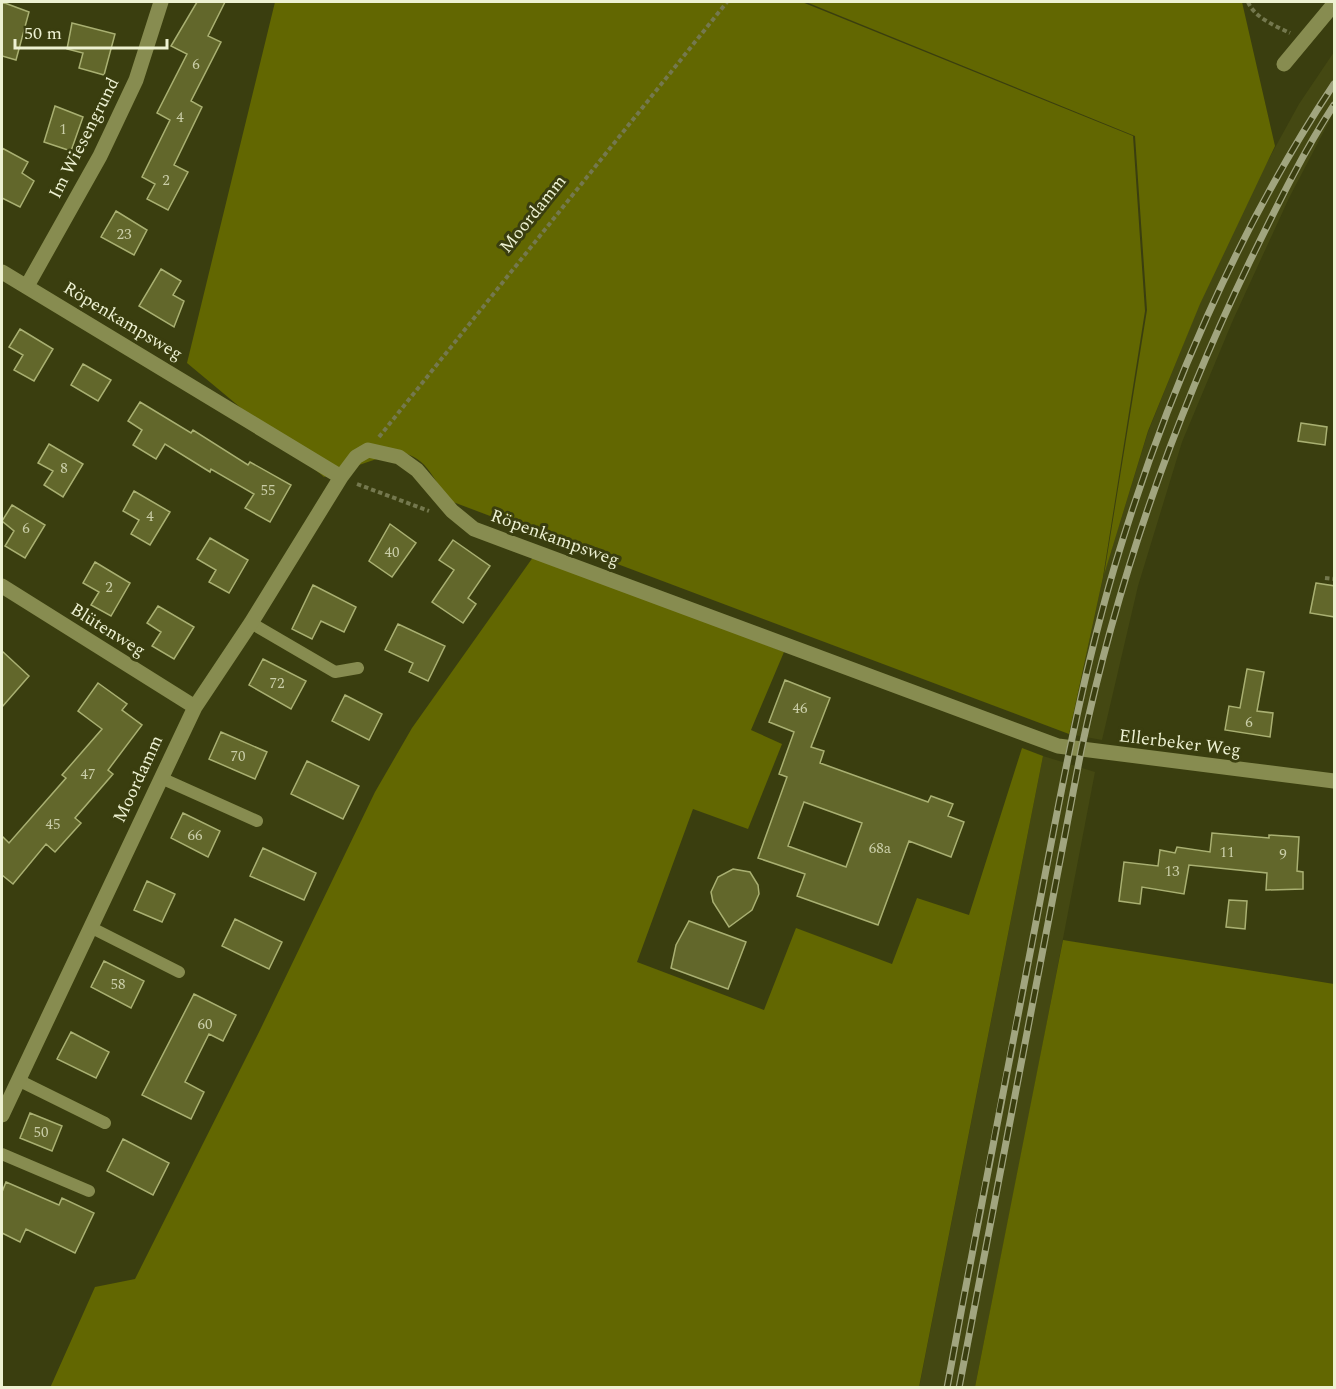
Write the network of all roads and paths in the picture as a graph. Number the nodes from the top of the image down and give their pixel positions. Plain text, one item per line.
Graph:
1 (161, 2) edge
2 (728, 2) edge
3 (1248, 2) edge
4 (1335, 4) edge
5 (1304, 40) junction
6 (1284, 64) dead end
7 (2, 272) edge
8 (27, 286) junction
9 (368, 450) junction
10 (341, 477) junction
11 (430, 512) dead end
12 (1325, 578) dead end
13 (1335, 579) edge
14 (4, 590) edge
15 (251, 623) junction
16 (358, 668) dead end
17 (195, 706) junction
18 (1023, 733) joint
19 (161, 778) junction
20 (1335, 781) edge
21 (257, 821) dead end
22 (90, 927) junction
23 (179, 972) dead end
24 (18, 1080) junction
25 (2, 1115) edge
26 (105, 1123) dead end
27 (2, 1154) edge
28 (89, 1191) dead end

1 - 8 street, Im Wiesengrund
2 - 9 path, Moordamm
3 - 5 path
4 - 5 street
5 - 6 street
7 - 8 street, Röpenkampsweg
8 - 10 street, Röpenkampsweg
9 - 10 street
9 - 18 street, Röpenkampsweg
10 - 11 path
10 - 15 street, Moordamm
12 - 13 path
14 - 17 street, Blütenweg
15 - 16 lane
15 - 17 street, Moordamm
17 - 19 street, Moordamm
18 - 20 street, Ellerbeker Weg
19 - 21 lane
19 - 22 street, Moordamm
22 - 23 lane
22 - 24 street, Moordamm
24 - 25 street, Moordamm
24 - 26 lane
27 - 28 lane

